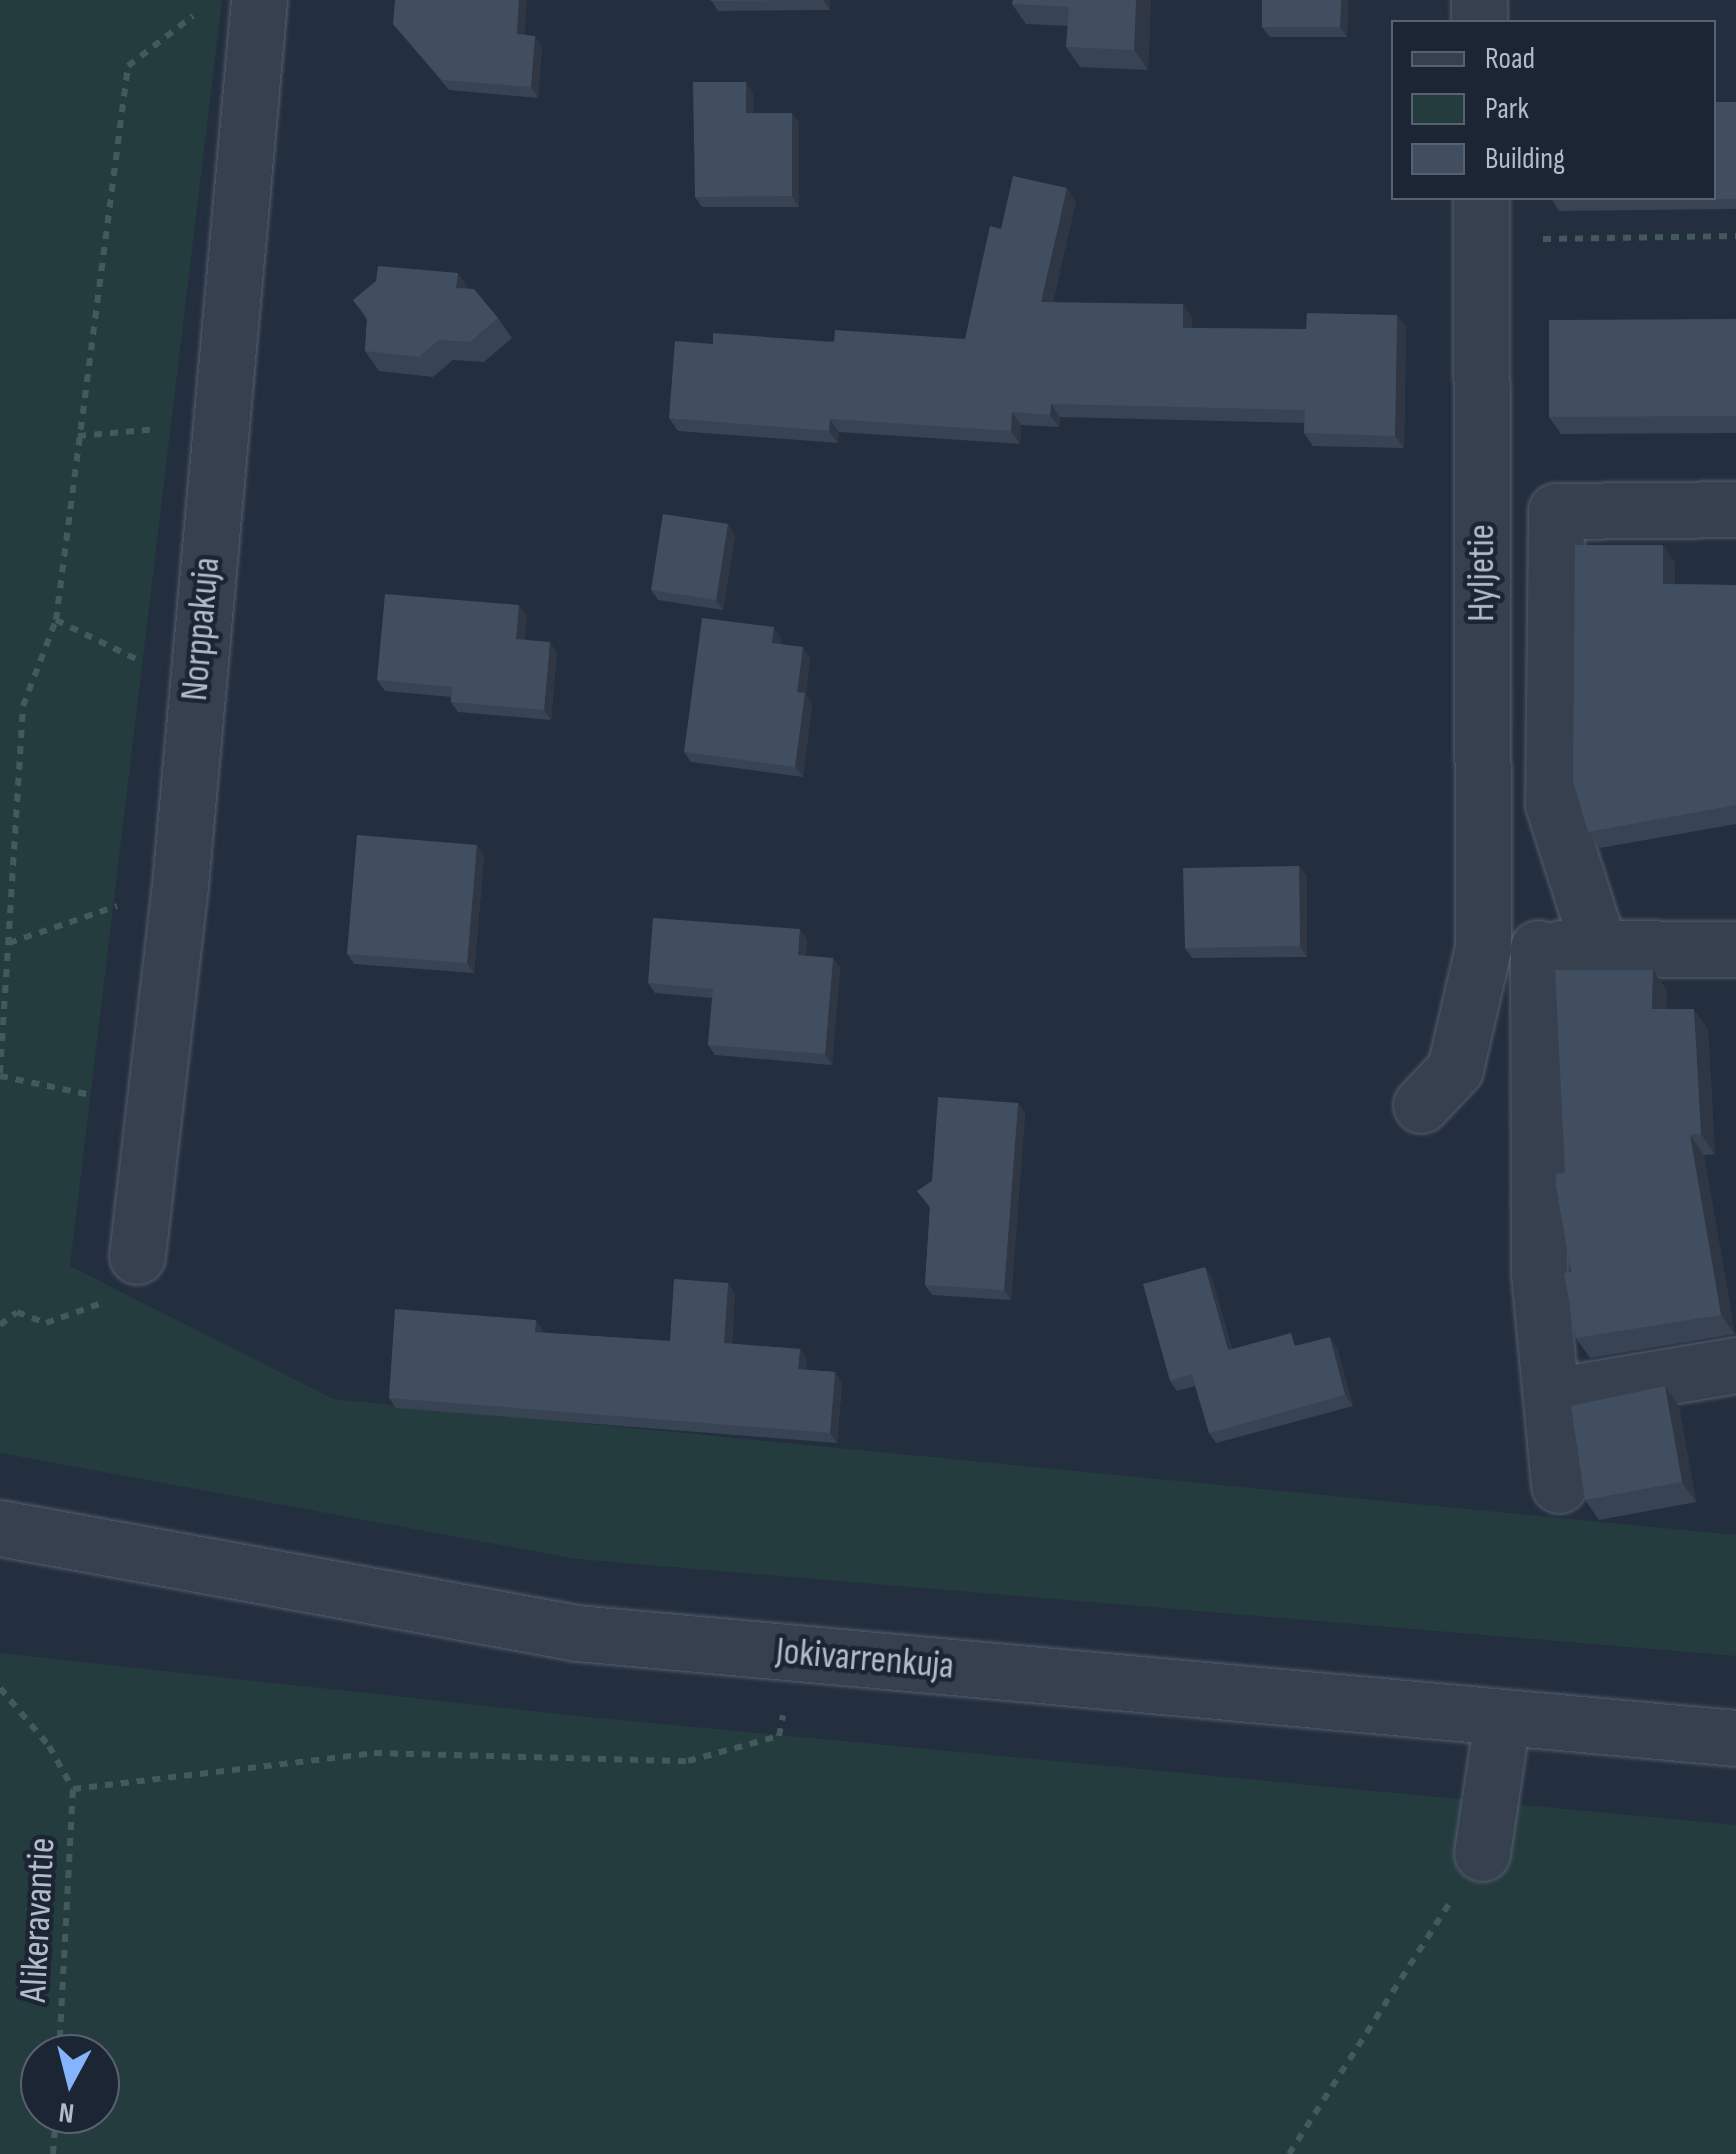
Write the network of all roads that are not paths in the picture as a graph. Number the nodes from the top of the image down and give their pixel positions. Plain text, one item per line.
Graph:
1 (258, 0) edge
2 (1482, 219) edge
3 (1736, 509) edge
4 (1483, 948) junction
5 (1538, 948) junction
6 (1599, 948) junction
7 (1736, 949) edge
8 (1422, 1105) dead end
9 (137, 1256) road end
10 (1736, 1364) edge
11 (1551, 1396) junction
12 (1559, 1485) dead end
13 (0, 1528) edge
14 (1502, 1719) junction
15 (1736, 1738) edge
16 (1482, 1852) road end

1 - 9 street, Norppakuja
2 - 4 street, Hyljetie
3 - 6 street
4 - 5 street
4 - 8 street, Hyljetie
5 - 6 street
5 - 11 street
6 - 7 street
10 - 11 street
11 - 12 street
13 - 14 street, Jokivarrenkuja
14 - 15 street, Jokivarrenkuja
14 - 16 street

